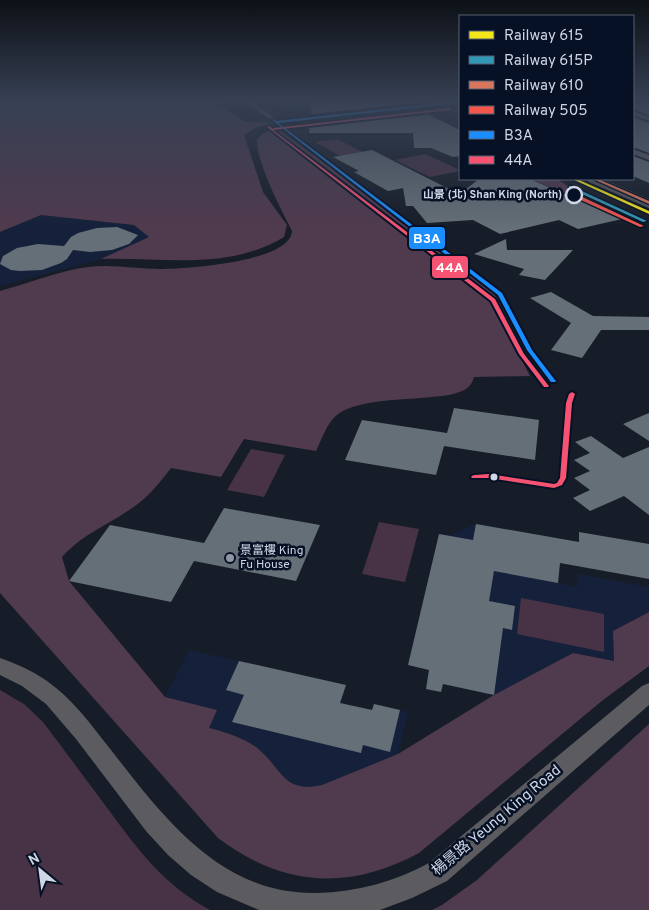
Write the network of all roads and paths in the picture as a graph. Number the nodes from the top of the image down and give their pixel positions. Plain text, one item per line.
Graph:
1 (634, 151) edge
2 (649, 158) edge
3 (595, 180) edge
4 (613, 180) edge
5 (649, 196) edge
6 (649, 204) edge
7 (0, 666) edge
8 (649, 692) edge

1 - 2 street
3 - 6 main road
4 - 5 main road
7 - 8 street, 楊景路 Yeung King Road

